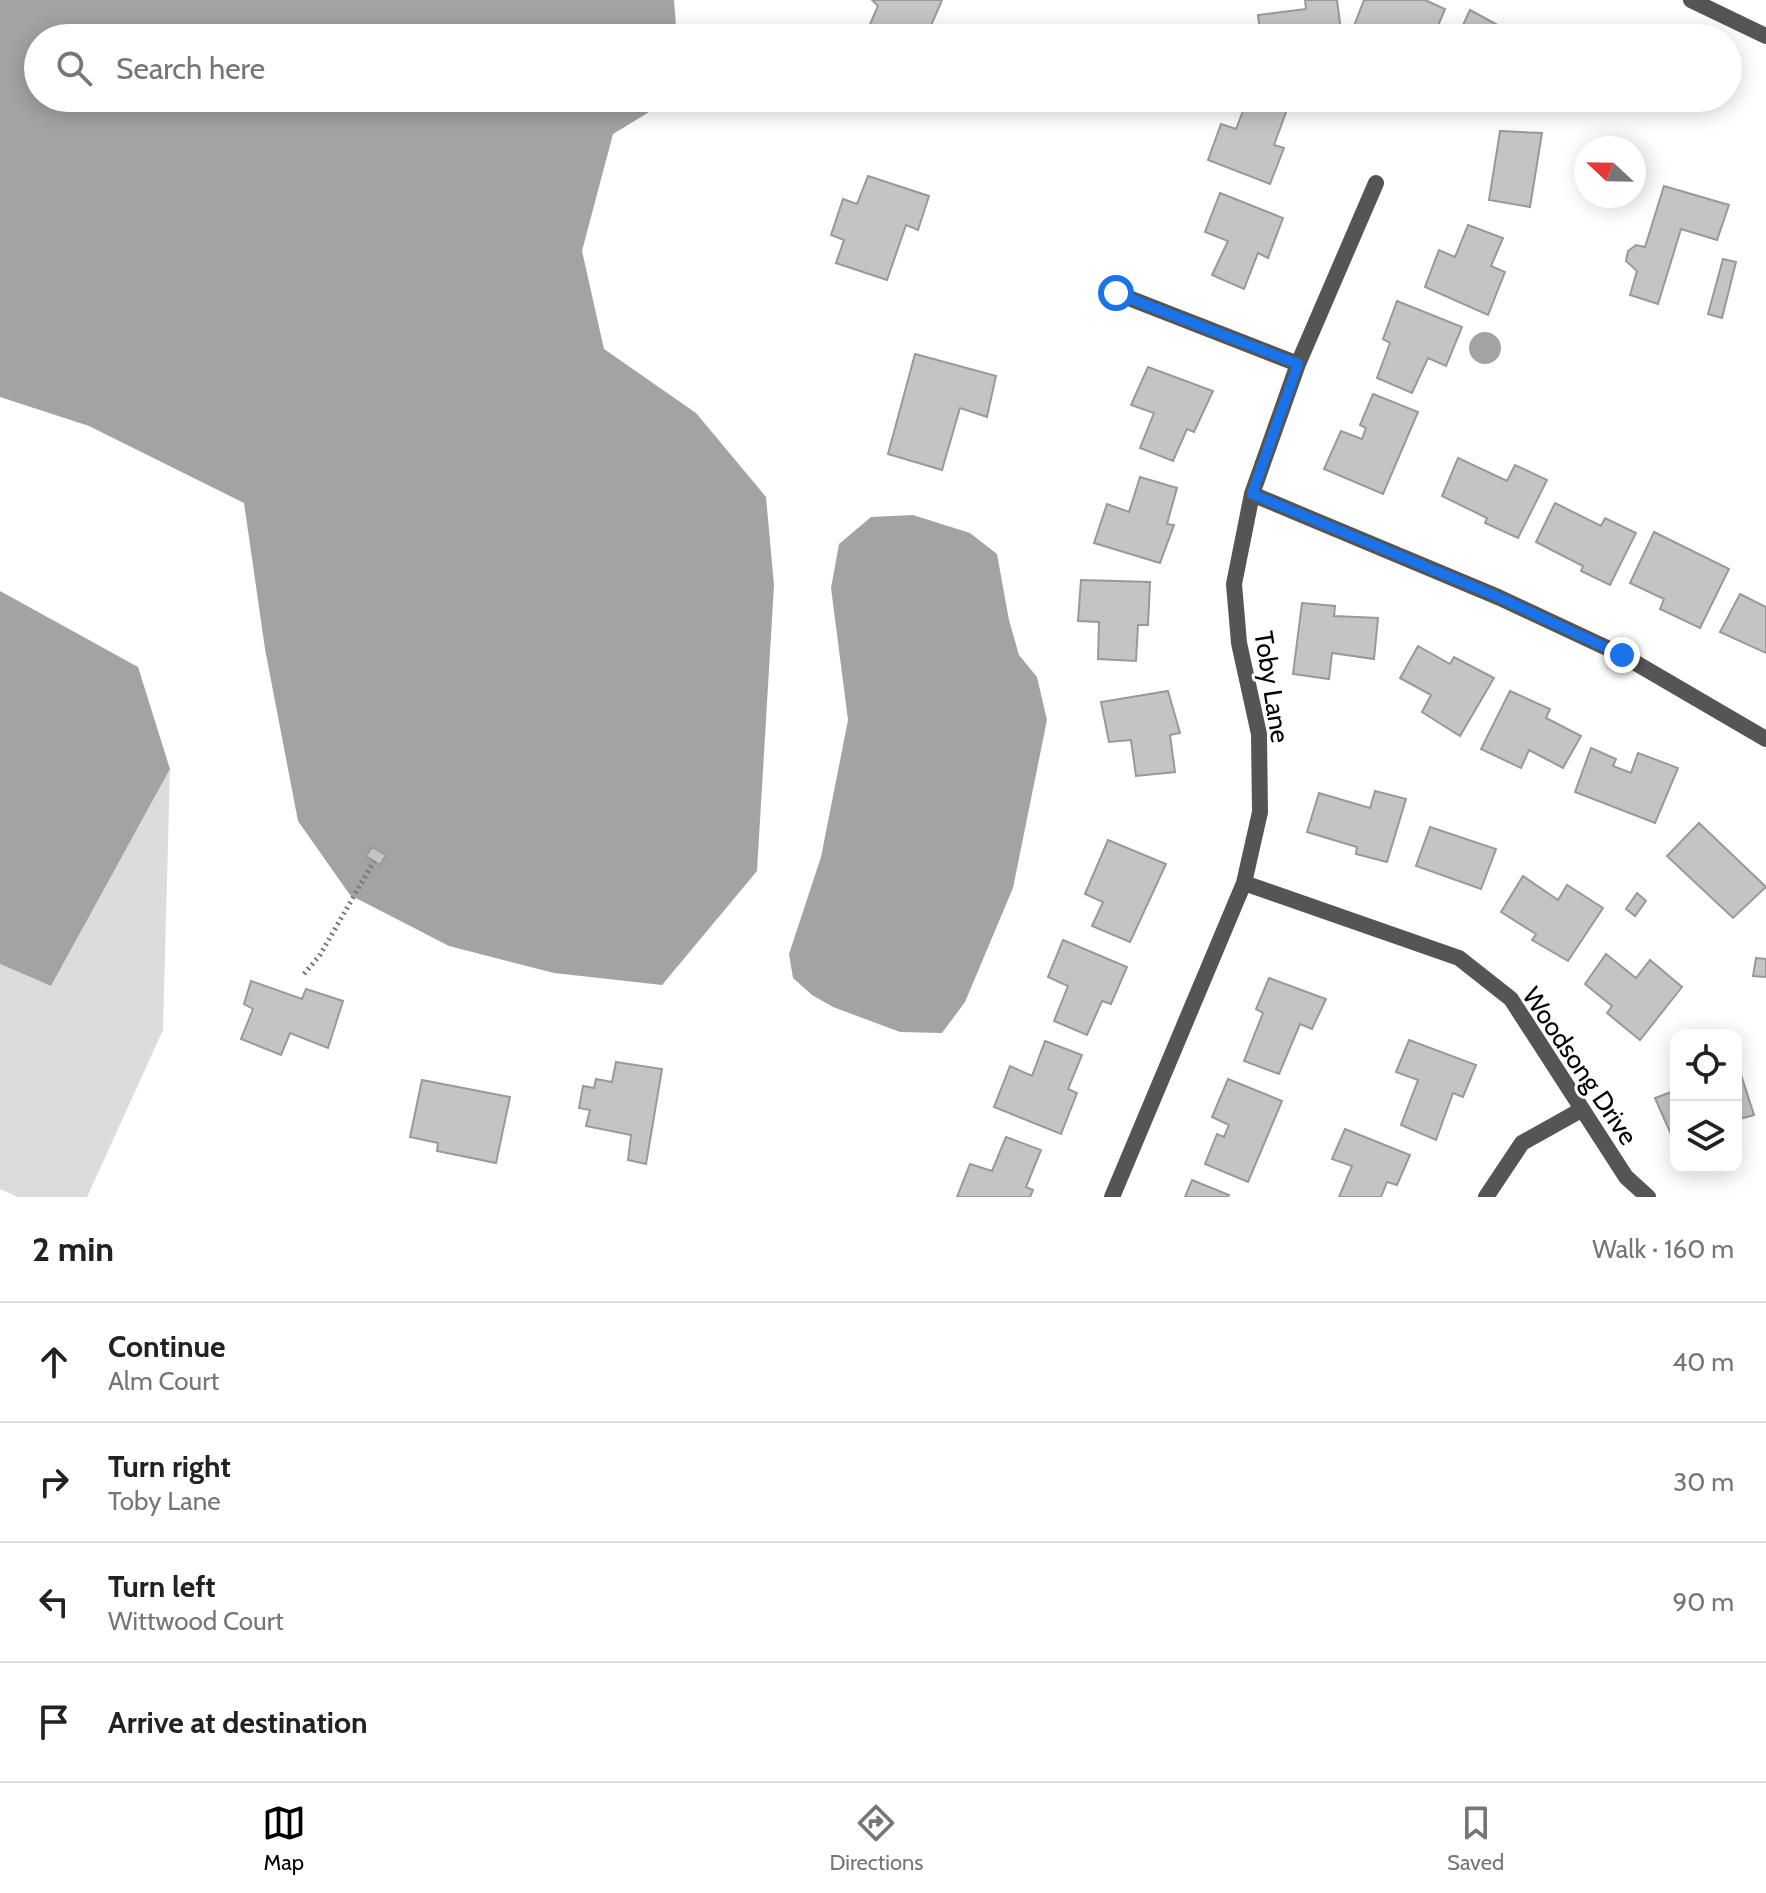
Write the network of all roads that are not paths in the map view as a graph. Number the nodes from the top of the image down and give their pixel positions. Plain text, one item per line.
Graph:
1 (1691, 0) edge
2 (1741, 24) edge
3 (1742, 24) edge
4 (1766, 36) edge
5 (1376, 183) dead end
6 (1116, 293) dead end
7 (1298, 364) junction
8 (1252, 494) junction
9 (1766, 739) edge
10 (1244, 883) junction
11 (1581, 1110) junction
12 (1112, 1197) edge
13 (1486, 1197) edge
14 (1648, 1197) edge

1 - 2 street
3 - 4 street
5 - 7 street, Toby Lane
6 - 7 street
7 - 8 street, Toby Lane
8 - 9 street
8 - 10 street, Toby Lane
10 - 11 street, Woodsong Drive
10 - 12 street, Toby Lane
11 - 13 street
11 - 14 street, Woodsong Drive

